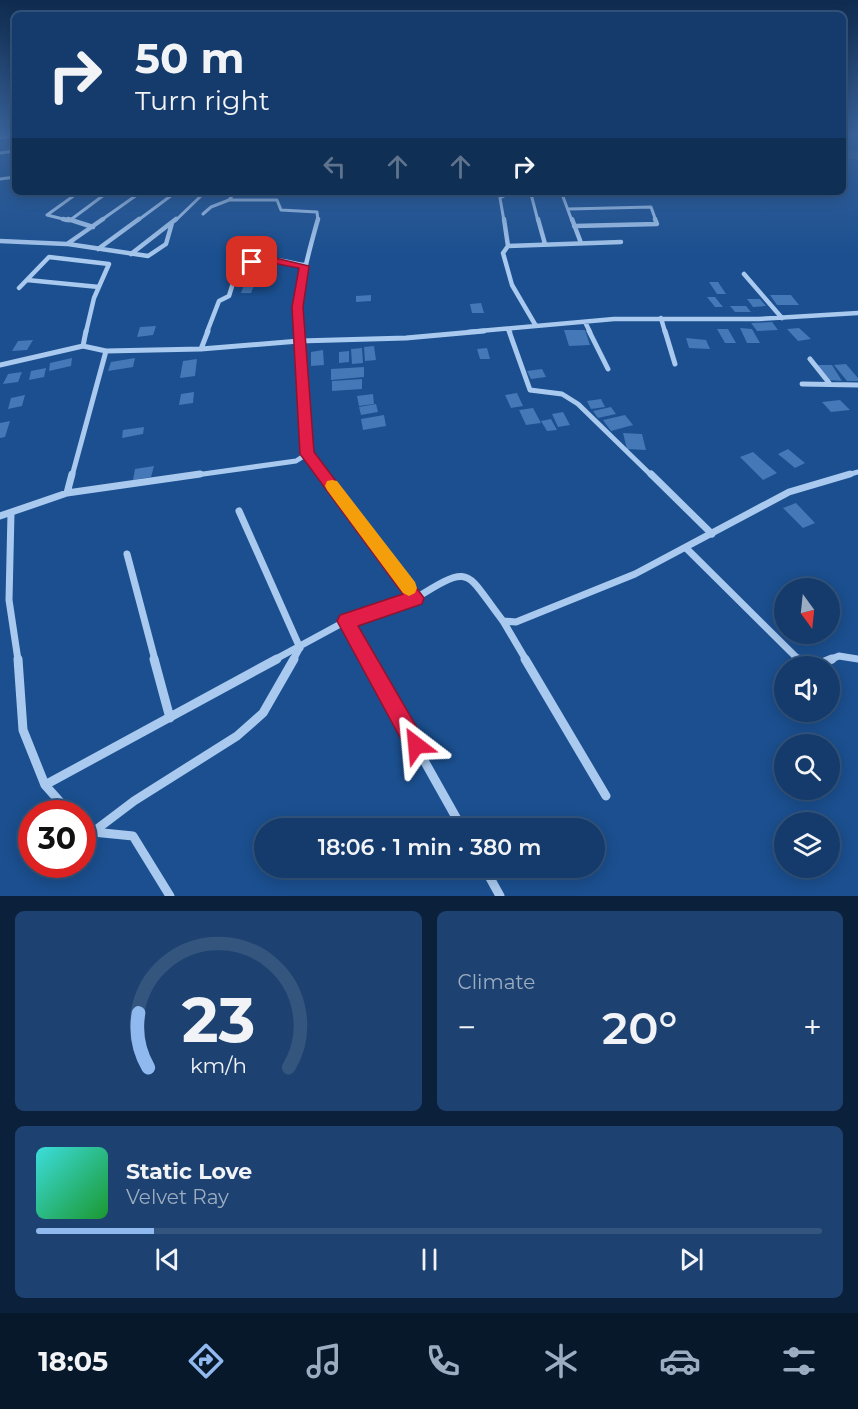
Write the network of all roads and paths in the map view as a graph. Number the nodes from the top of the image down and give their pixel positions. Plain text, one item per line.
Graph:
1 (75, 195) edge
2 (104, 195) edge
3 (137, 195) edge
4 (172, 195) edge
5 (203, 195) edge
6 (233, 195) edge
7 (504, 195) edge
8 (531, 195) edge
9 (562, 195) edge
10 (229, 200) junction
11 (568, 209) junction
12 (203, 214) dead end
13 (67, 220) junction
14 (172, 223) junction
15 (574, 226) junction
16 (93, 227) junction
17 (0, 241) edge
18 (621, 242) dead end
19 (581, 243) junction
20 (67, 244) junction
21 (545, 244) junction
22 (508, 246) junction
23 (5, 249) dead end
24 (98, 249) junction
25 (131, 254) junction
26 (304, 266) junction
27 (744, 274) dead end
28 (27, 280) junction
29 (99, 287) junction
30 (19, 288) dead end
31 (858, 314) edge
32 (661, 318) junction
33 (782, 318) junction
34 (585, 322) junction
35 (536, 326) junction
36 (509, 330) junction
37 (298, 341) junction
38 (83, 346) junction
39 (201, 349) junction
40 (106, 351) junction
41 (810, 360) dead end
42 (675, 364) dead end
43 (0, 365) edge
44 (608, 369) dead end
45 (802, 384) dead end
46 (830, 384) junction
47 (858, 385) edge
48 (307, 454) junction
49 (858, 472) edge
50 (67, 493) junction
51 (239, 512) dead end
52 (11, 513) junction
53 (0, 516) edge
54 (712, 534) junction
55 (686, 548) junction
56 (127, 554) dead end
57 (416, 598) junction
58 (346, 621) junction
59 (503, 621) junction
60 (300, 648) junction
61 (794, 656) edge
62 (840, 656) edge
63 (858, 659) edge
64 (170, 718) junction
65 (45, 785) junction
66 (606, 796) dead end
67 (58, 800) edge
68 (456, 818) edge
69 (96, 825) edge
70 (96, 832) edge
71 (490, 878) edge
72 (170, 896) edge
73 (500, 896) edge

1 - 13 street
2 - 13 street
3 - 16 street
4 - 24 street
5 - 14 street
6 - 10 street
7 - 22 street
8 - 21 street
9 - 11 street
10 - 12 street
10 - 26 street
11 - 15 street
11 - 15 street
13 - 16 street
14 - 25 street
14 - 25 street
15 - 19 street
16 - 20 street
17 - 20 street
17 - 23 street
18 - 19 street
19 - 21 street
20 - 24 street
21 - 22 street
22 - 35 street
24 - 25 street
26 - 37 street
26 - 39 street
27 - 33 street
28 - 29 street
28 - 29 street
28 - 30 street
29 - 38 street
31 - 33 street
32 - 33 street
32 - 34 street
32 - 42 street
34 - 35 street
34 - 44 street
35 - 36 street
36 - 37 street
36 - 54 street
37 - 39 street
37 - 48 street
38 - 40 street
38 - 43 street
39 - 40 street
40 - 50 street
41 - 46 street
45 - 46 street
46 - 47 street
48 - 50 street
48 - 57 street
49 - 54 street
50 - 52 street
51 - 60 street
52 - 53 street
52 - 65 street
54 - 55 street
55 - 59 street
55 - 61 street
56 - 64 street
57 - 58 street
57 - 59 street
58 - 60 street
58 - 68 street
59 - 66 street
60 - 64 street
60 - 69 street
62 - 63 street
64 - 65 street
65 - 67 street
70 - 72 street
71 - 73 street

